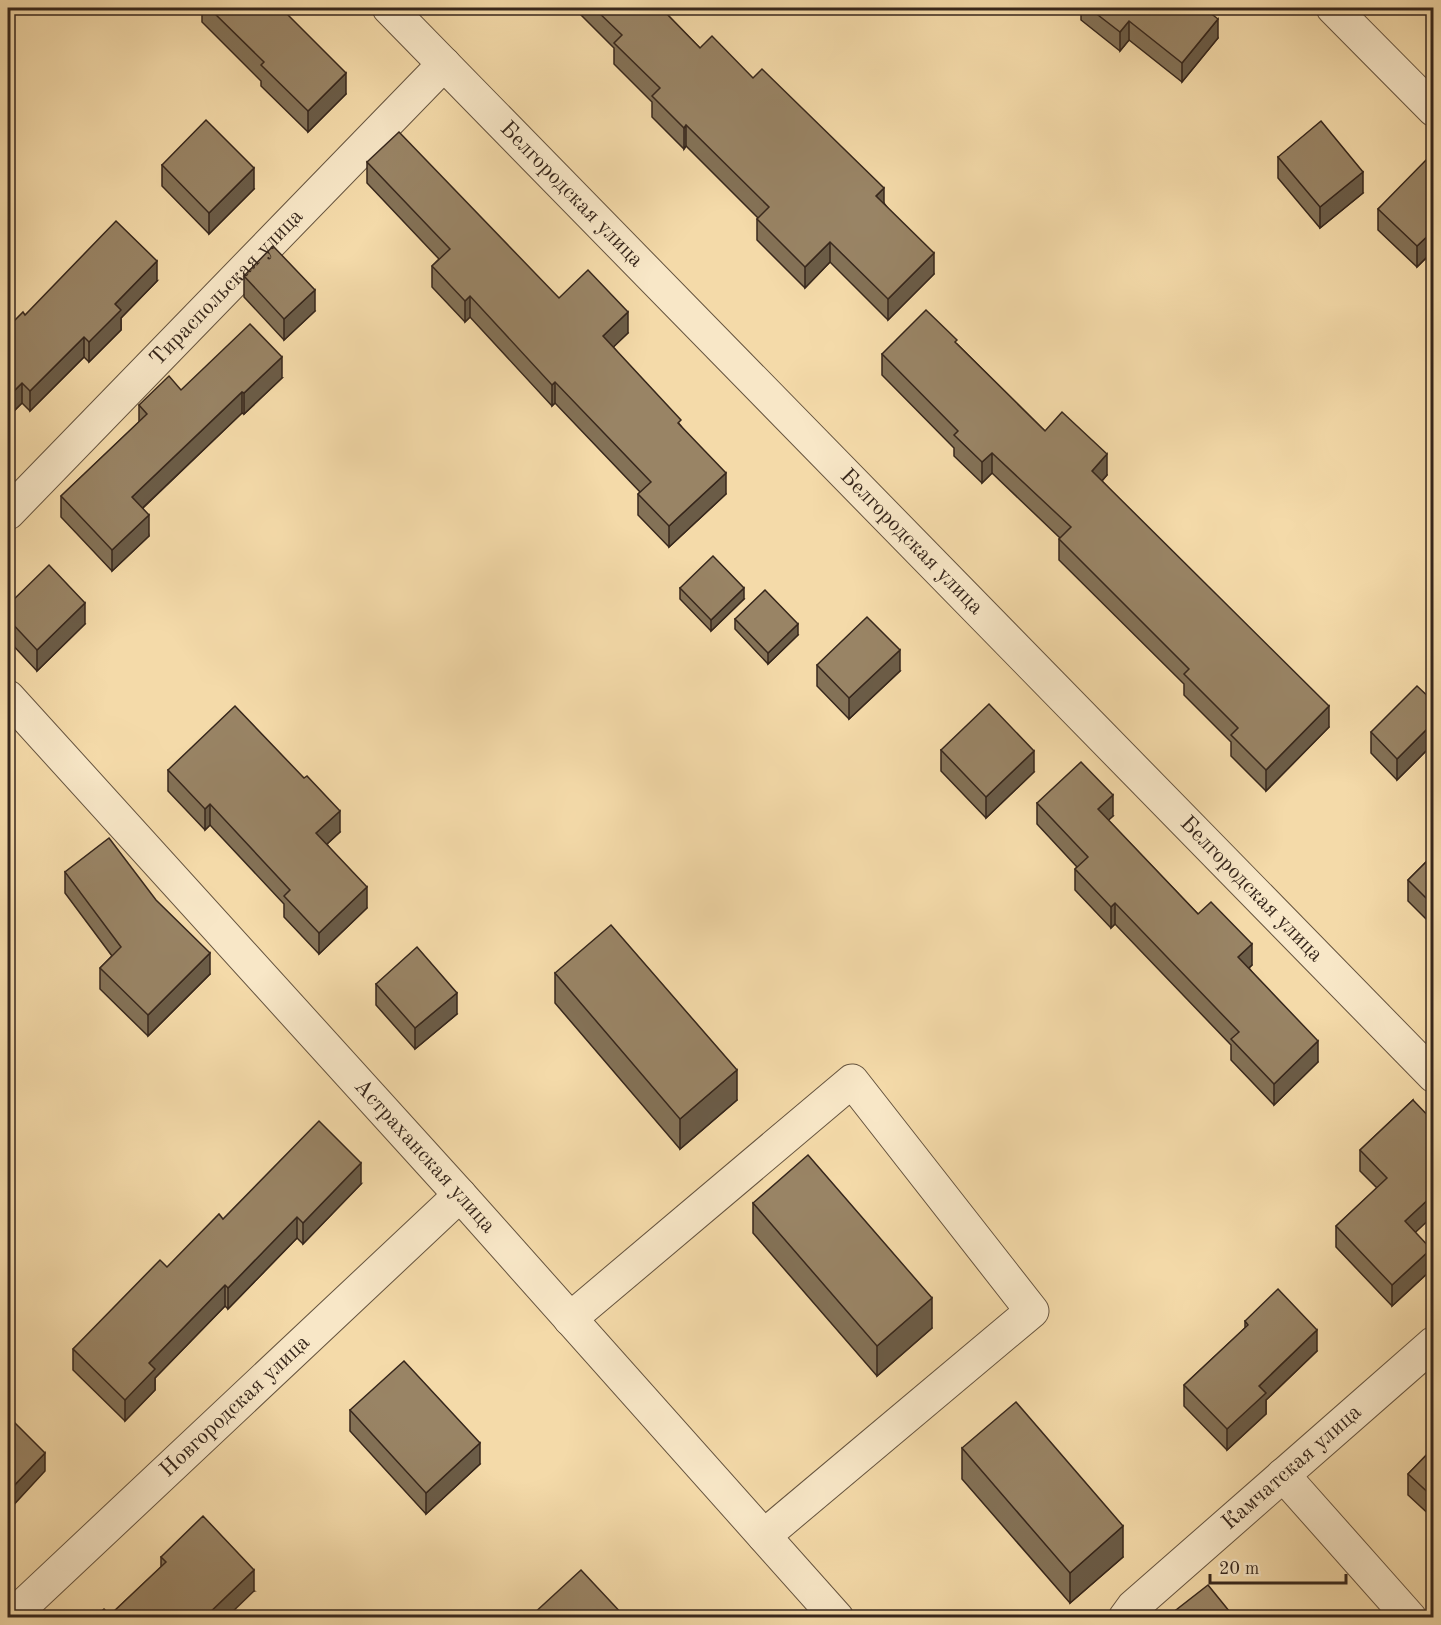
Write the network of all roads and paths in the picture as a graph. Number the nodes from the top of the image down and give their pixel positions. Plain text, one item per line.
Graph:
1 (388, 8) edge
2 (1333, 8) edge
3 (444, 64) junction
4 (1434, 110) edge
5 (8, 513) edge
6 (8, 697) edge
7 (1434, 1076) edge
8 (460, 1195) junction
9 (570, 1319) junction
10 (1434, 1343) edge
11 (1283, 1475) junction
12 (764, 1536) junction
13 (10, 1617) edge
14 (837, 1617) edge
15 (1125, 1617) edge
16 (1410, 1617) edge

1 - 3 street, Белгородская улица
2 - 4 street
3 - 5 street, Тираспольская улица
3 - 7 street, Белгородская улица
6 - 8 street, Астраханская улица
8 - 9 street, Астраханская улица
8 - 13 street, Новгородская улица
9 - 12 street, Астраханская улица
9 - 12 street
10 - 11 street, Камчатская улица
11 - 15 street, Камчатская улица
11 - 16 street
12 - 14 street, Астраханская улица

